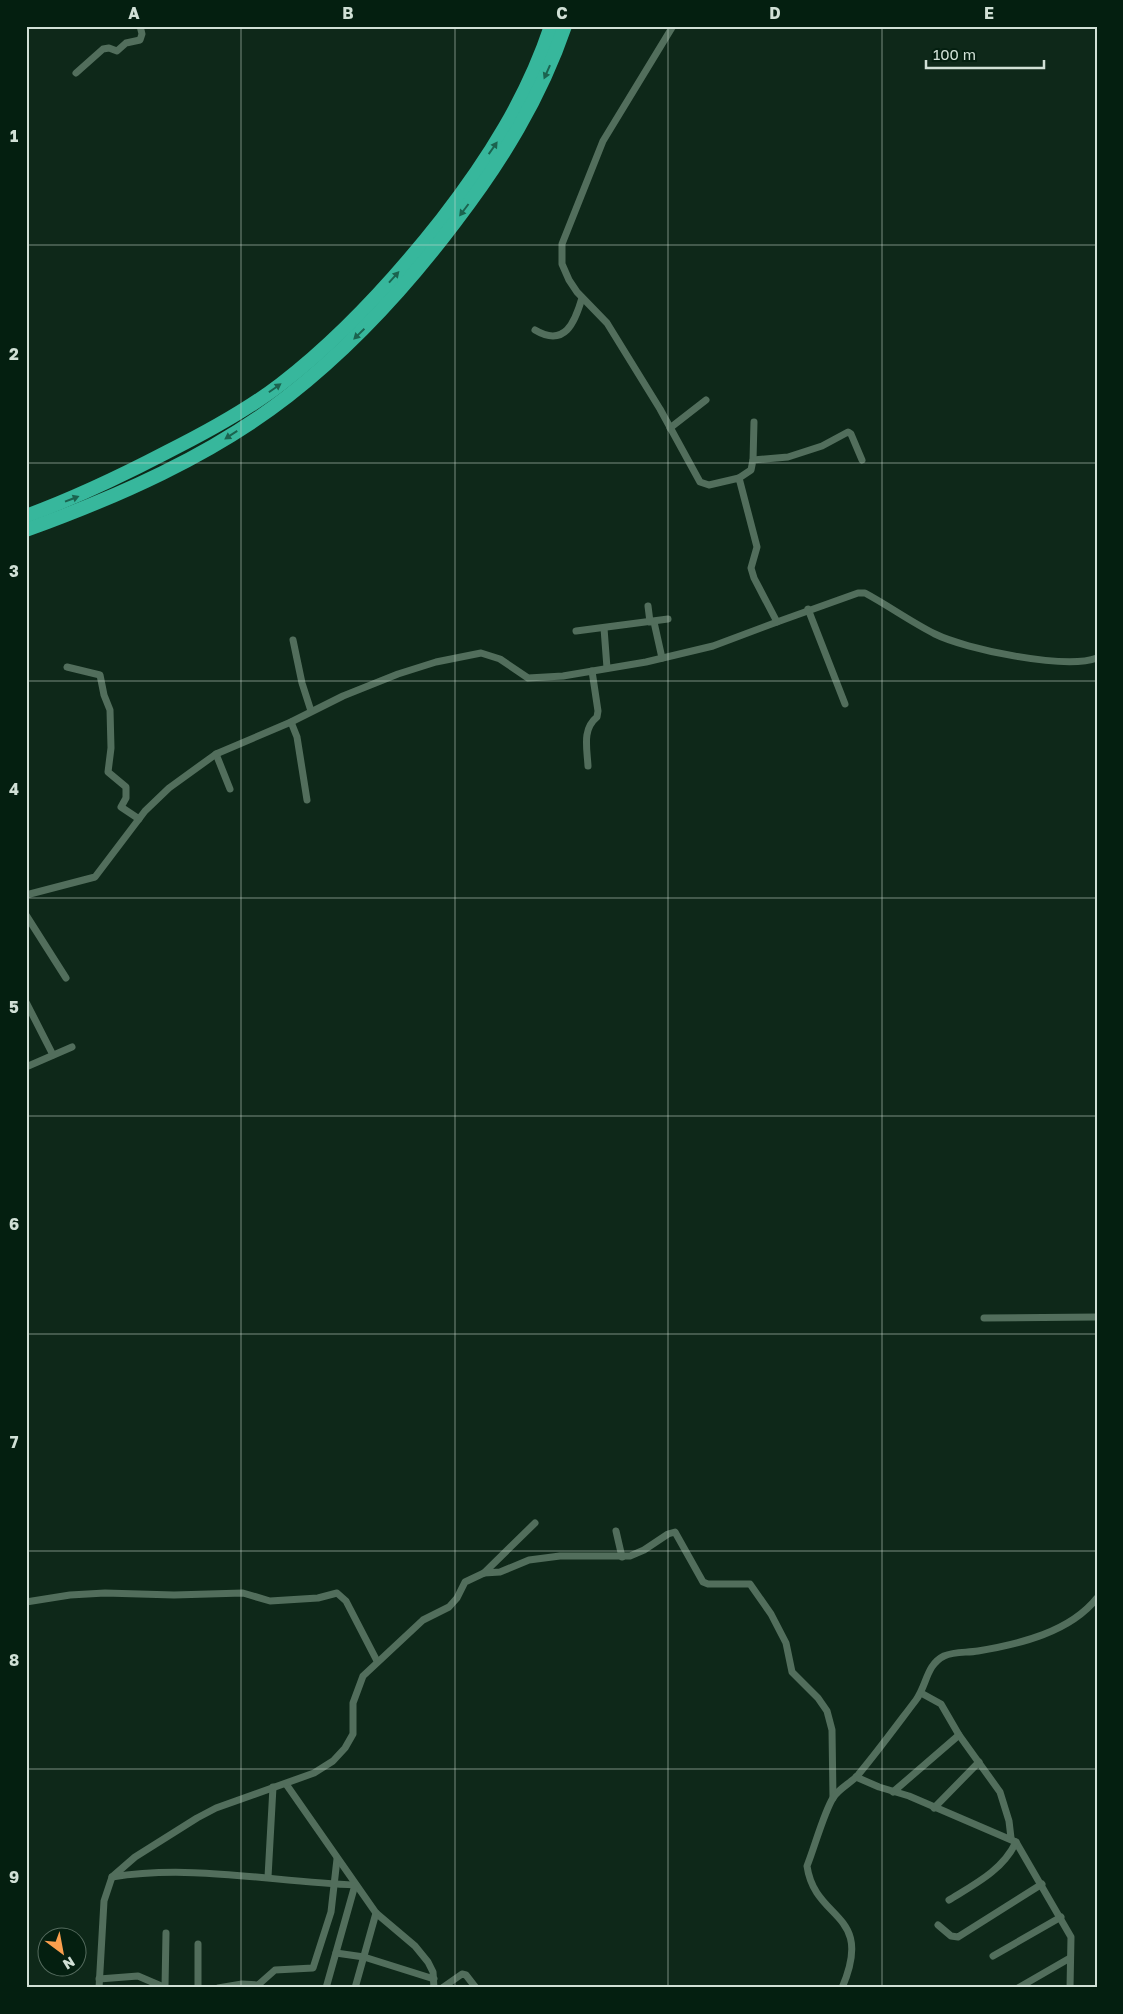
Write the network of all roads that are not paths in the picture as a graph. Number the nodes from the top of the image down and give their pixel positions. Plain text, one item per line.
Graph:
1 (140, 26) edge
2 (551, 26) edge
3 (565, 26) edge
4 (673, 26) edge
5 (76, 73) dead end
6 (582, 298) junction
7 (535, 330) dead end
8 (706, 400) dead end
9 (754, 422) dead end
10 (670, 428) junction
11 (753, 460) junction
12 (862, 460) dead end
13 (739, 478) junction
14 (26, 516) edge
15 (26, 530) edge
16 (648, 606) dead end
17 (808, 609) junction
18 (668, 619) dead end
19 (652, 622) junction
20 (777, 622) junction
21 (604, 628) junction
22 (576, 631) dead end
23 (293, 640) dead end
24 (662, 658) junction
25 (1097, 658) edge
26 (67, 667) dead end
27 (607, 668) junction
28 (592, 672) junction
29 (844, 704) dead end
30 (311, 711) junction
31 (291, 722) junction
32 (216, 754) junction
33 (588, 766) dead end
34 (230, 789) dead end
35 (307, 800) dead end
36 (139, 819) junction
37 (26, 895) edge
38 (26, 915) edge
39 (66, 978) dead end
40 (26, 1002) edge
41 (72, 1047) dead end
42 (53, 1055) junction
43 (26, 1067) edge
44 (1097, 1317) edge
45 (984, 1318) dead end
46 (535, 1522) dead end
47 (616, 1531) dead end
48 (622, 1557) junction
49 (484, 1573) junction
50 (1097, 1598) edge
51 (26, 1602) edge
52 (377, 1661) junction
53 (921, 1692) junction
54 (958, 1735) junction
55 (979, 1762) junction
56 (856, 1777) junction
57 (286, 1784) junction
58 (273, 1787) junction
59 (893, 1792) junction
60 (833, 1798) junction
61 (934, 1808) junction
62 (1014, 1840) junction
63 (336, 1859) junction
64 (112, 1877) junction
65 (268, 1877) junction
66 (333, 1884) junction
67 (1042, 1884) junction
68 (355, 1885) junction
69 (950, 1900) dead end
70 (376, 1913) junction
71 (1061, 1917) junction
72 (938, 1925) dead end
73 (166, 1933) dead end
74 (198, 1944) dead end
75 (336, 1953) junction
76 (993, 1956) dead end
77 (364, 1957) junction
78 (1070, 1958) junction
79 (99, 1979) junction
80 (434, 1979) junction
81 (166, 1987) edge
82 (99, 1988) edge
83 (198, 1988) edge
84 (210, 1988) edge
85 (218, 1988) edge
86 (326, 1988) edge
87 (355, 1988) edge
88 (434, 1988) edge
89 (442, 1988) edge
90 (476, 1988) edge
91 (842, 1988) edge
92 (1018, 1988) edge
93 (1070, 1988) edge

1 - 5 street
14 -> 2 highway
3 -> 15 highway
4 - 6 street
6 - 7 street
6 - 10 street
8 - 10 street
9 - 11 street
10 - 13 street
11 - 12 street
11 - 13 street
13 - 20 street
16 - 19 street
17 - 20 street
17 - 25 street
17 - 29 street
18 - 19 street
19 - 21 street
19 - 24 street
20 - 24 street
21 - 22 street
21 - 27 street
23 - 30 street
24 - 27 street
26 - 36 street
27 - 28 street
28 - 30 street
28 - 33 street
30 - 31 street
31 - 32 street
31 - 35 street
32 - 34 street
32 - 36 street
36 - 37 street
38 - 39 street
40 - 42 street
41 - 42 street
42 - 43 street
44 - 45 street
46 - 49 street
47 - 48 street
48 - 49 street
48 - 60 street
49 - 52 street
50 - 53 street
51 - 52 street
52 - 57 street
53 - 54 street
53 - 56 street
54 - 55 street
54 - 59 street
55 - 61 street
55 - 62 street
56 - 59 street
56 - 60 street
57 - 58 street
57 - 63 street
58 - 64 street
58 - 65 street
59 - 61 street
60 - 91 street
61 - 62 street
62 - 67 street
62 - 69 street
63 - 66 street
63 - 68 street
64 - 65 street
64 - 79 street
65 - 66 street
66 - 68 street
66 - 85 street
67 - 71 street
67 - 72 street
68 - 70 street
68 - 75 street
70 - 77 street
70 - 80 street
71 - 76 street
71 - 78 street
73 - 81 street
74 - 83 street
75 - 77 street
75 - 86 street
77 - 80 street
77 - 87 street
78 - 92 street
78 - 93 street
79 - 81 street
79 - 82 street
80 - 88 street
84 - 85 street
89 - 90 street

